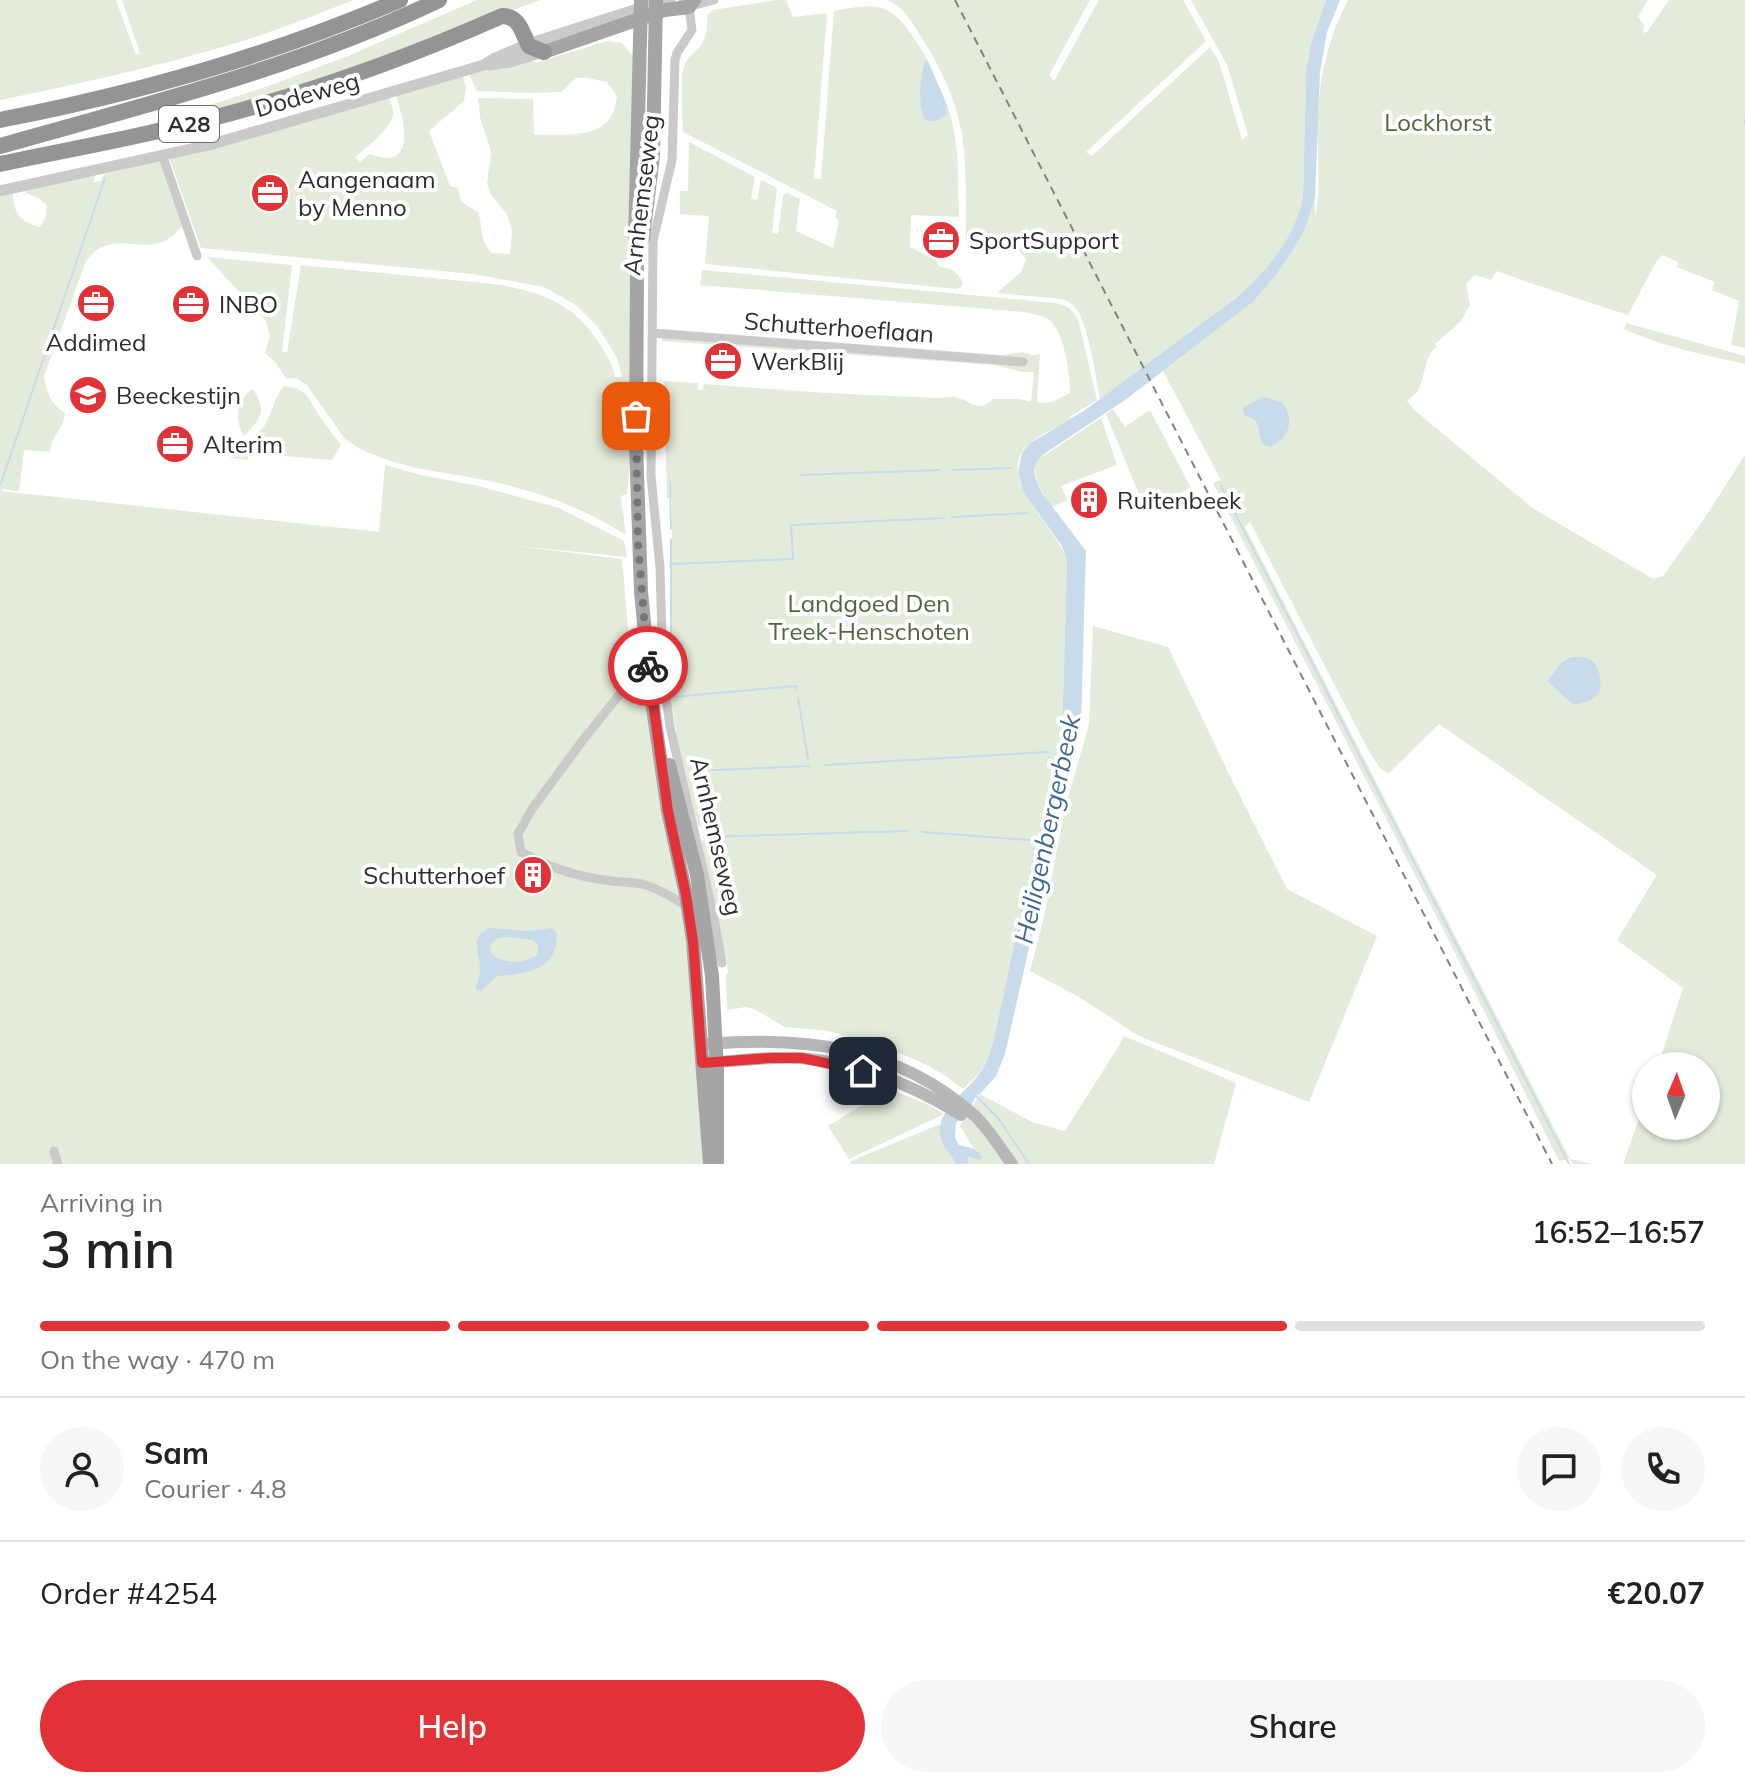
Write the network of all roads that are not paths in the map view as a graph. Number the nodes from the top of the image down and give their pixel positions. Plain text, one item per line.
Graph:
1 (386, 0) edge
2 (400, 0) edge
3 (439, 0) edge
4 (714, 0) edge
5 (688, 2) edge
6 (652, 6) edge
7 (358, 18) junction
8 (606, 31) junction
9 (528, 44) junction
10 (544, 52) junction
11 (641, 55) junction
12 (484, 65) junction
13 (113, 114) junction
14 (0, 120) edge
15 (0, 138) edge
16 (0, 146) edge
17 (163, 157) junction
18 (0, 164) edge
19 (0, 191) edge
20 (197, 256) dead end
21 (637, 270) junction
22 (652, 333) junction
23 (1023, 362) dead end
24 (648, 666) junction
25 (652, 699) junction
26 (687, 906) junction
27 (722, 963) dead end
28 (709, 1044) junction
29 (710, 1063) junction
30 (934, 1092) junction
31 (54, 1151) dead end
32 (58, 1164) edge
33 (710, 1164) edge
34 (717, 1164) edge
35 (1012, 1164) edge

1 - 7 highway, A28
2 - 7 highway, A28
3 - 13 highway, A28
4 - 5 street
5 - 6 main road
5 - 22 street, Arnhemseweg
6 - 8 main road, Dodeweg
6 - 9 street, Dodeweg
6 - 11 main road, Arnhemseweg
6 - 21 main road, Arnhemseweg
7 - 14 highway, A28
8 - 10 main road, Dodeweg
8 - 11 main road
9 - 10 highway, A28
9 - 12 street, Dodeweg
9 - 18 highway, A28
10 - 12 street, Dodeweg
11 - 21 main road, Arnhemseweg
12 - 17 street, Dodeweg
13 - 15 highway, A28
13 - 16 highway, A28
17 - 19 street, Dodeweg
17 - 20 street
21 - 24 main road, Arnhemseweg
22 - 23 street, Schutterhoeflaan
22 - 27 street, Arnhemseweg
24 - 25 main road, Arnhemseweg
24 - 26 street, Arnhemseweg
25 - 26 main road, Arnhemseweg
25 - 28 main road, Arnhemseweg
26 - 28 main road, Arnhemseweg
28 - 29 main road, Arnhemseweg
28 - 30 main road
29 - 30 main road
29 - 33 main road, Arnhemseweg
29 - 34 main road, Arnhemseweg
30 - 35 main road
31 - 32 street

